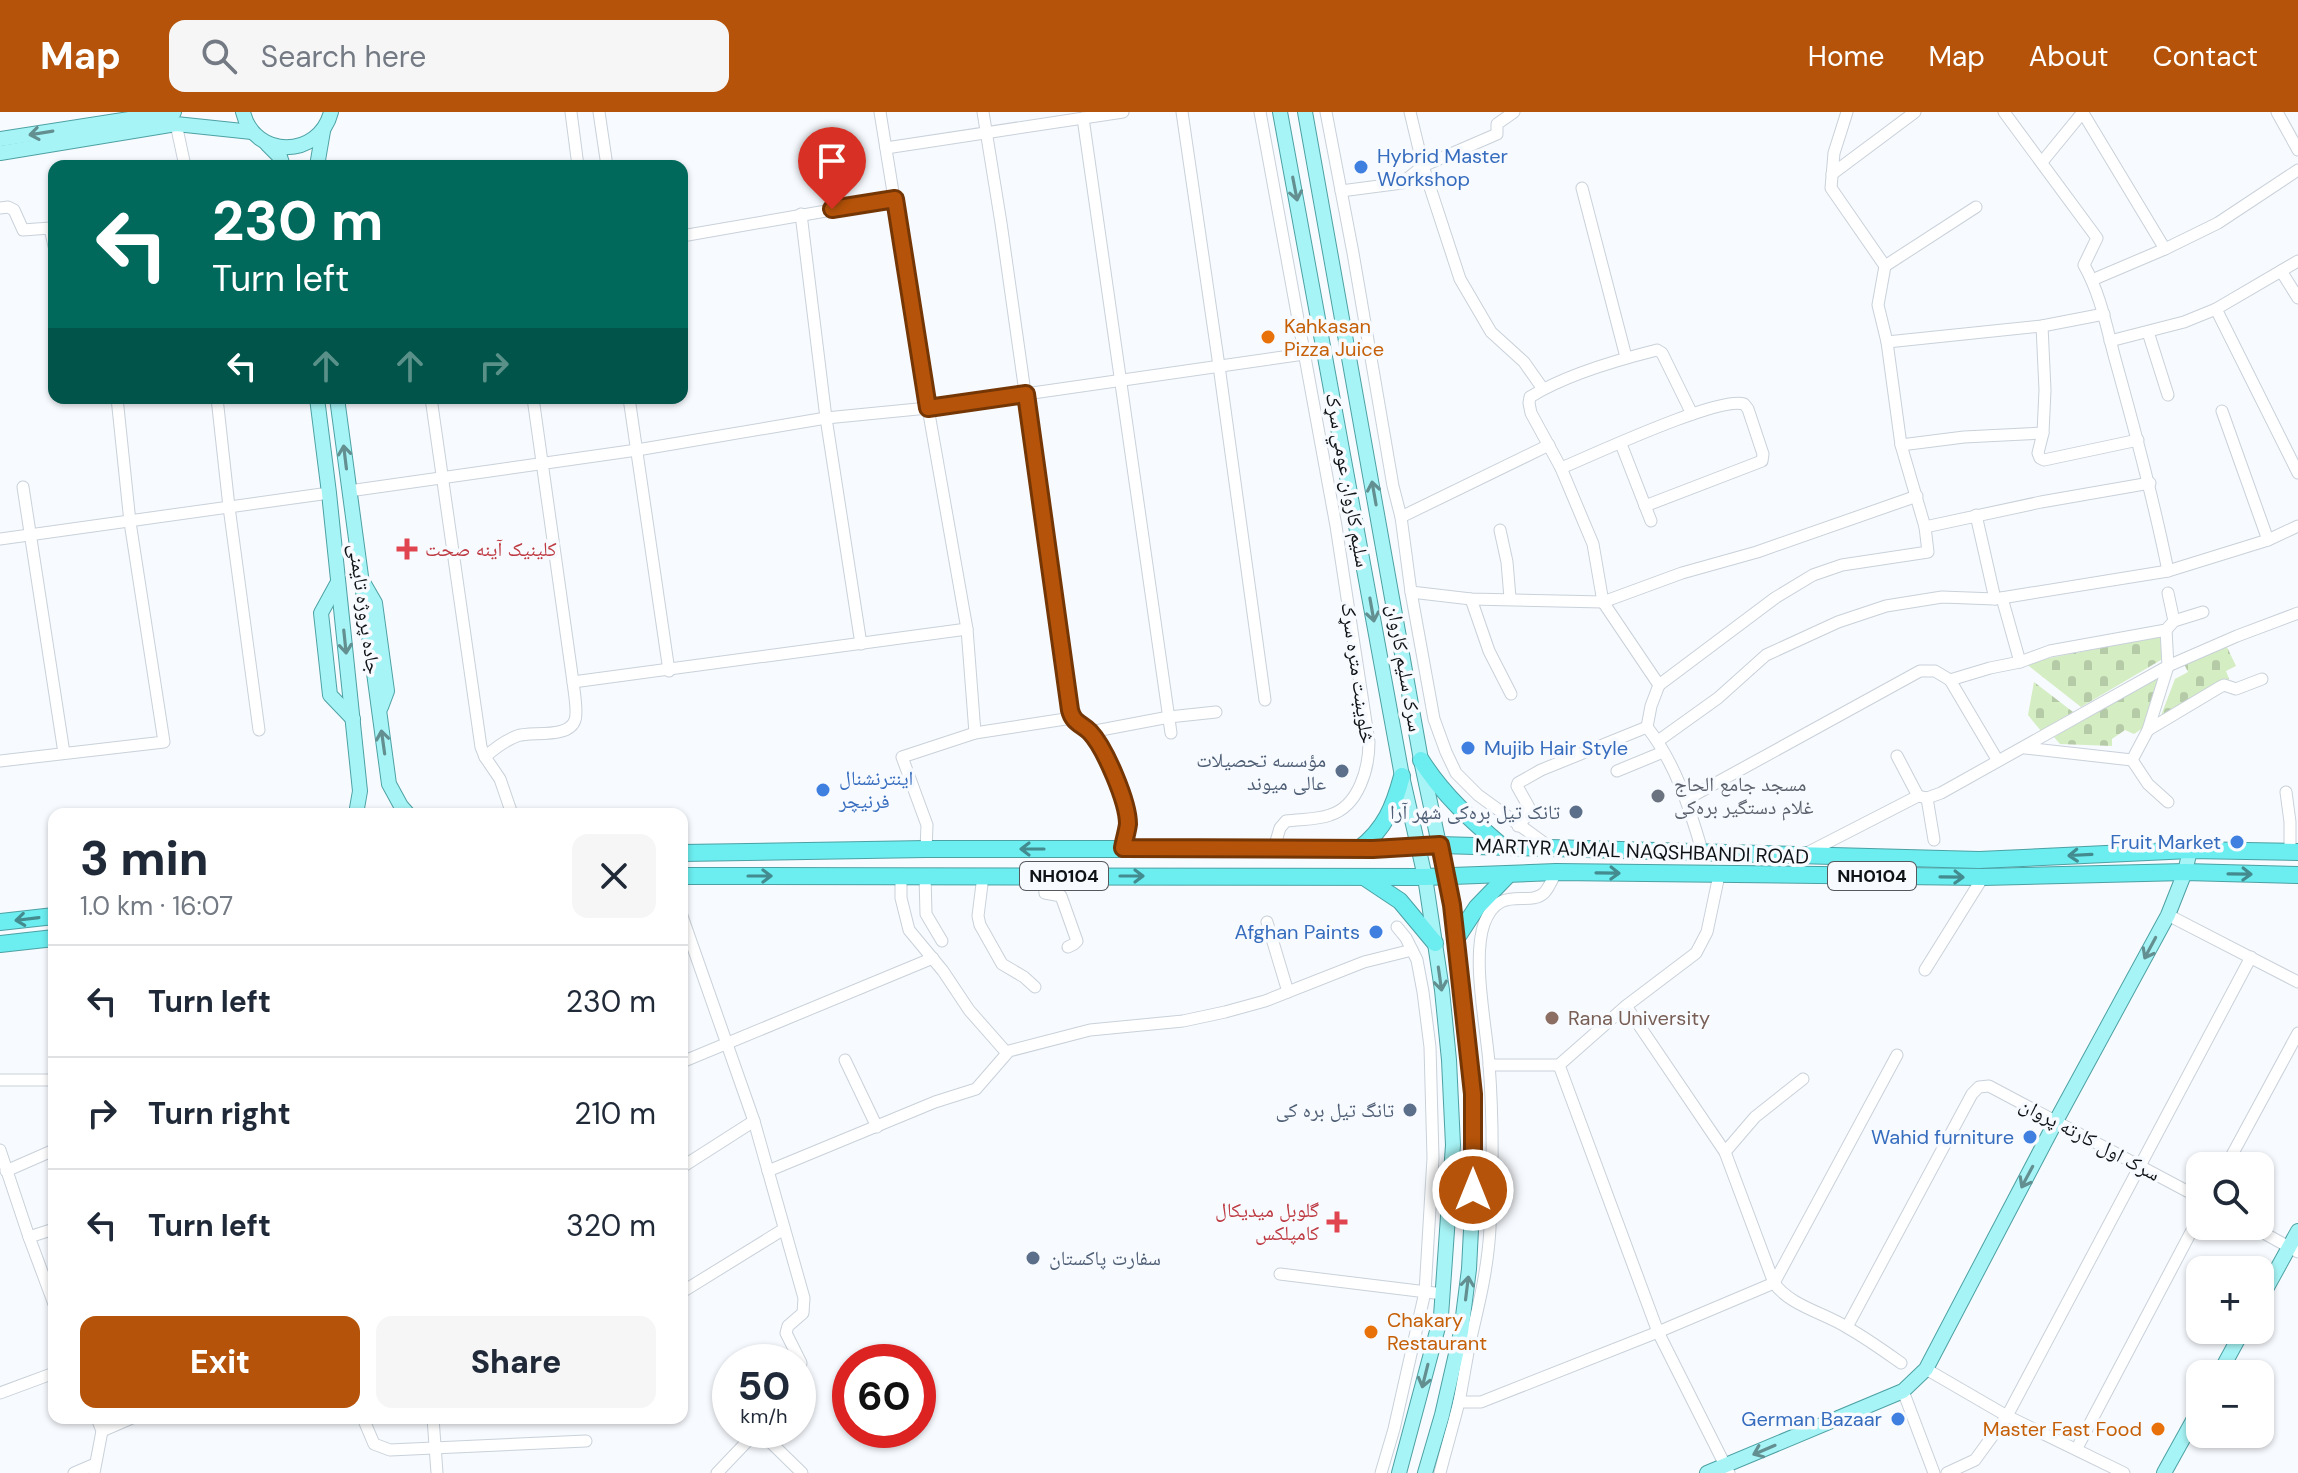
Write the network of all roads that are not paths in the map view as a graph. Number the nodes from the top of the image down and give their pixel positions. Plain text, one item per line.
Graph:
1 (243, 112) edge
2 (571, 112) edge
3 (599, 112) edge
4 (880, 112) edge
5 (983, 112) edge
6 (1123, 112) edge
7 (1182, 112) edge
8 (1260, 112) edge
9 (1280, 112) edge
10 (1305, 112) edge
11 (1329, 112) edge
12 (1410, 112) edge
13 (1514, 112) edge
14 (1847, 112) edge
15 (1915, 112) edge
16 (2004, 112) edge
17 (2083, 112) edge
18 (2277, 112) edge
19 (125, 116) edge
20 (175, 118) edge
21 (331, 118) edge
22 (1083, 118) junction
23 (252, 132) junction
24 (986, 133) junction
25 (0, 139) edge
26 (267, 143) junction
27 (886, 148) junction
28 (2298, 150) edge
29 (0, 153) edge
30 (184, 160) edge
31 (281, 160) edge
32 (317, 160) edge
33 (577, 160) edge
34 (606, 160) edge
35 (2042, 162) junction
36 (1423, 166) junction
37 (2298, 170) edge
38 (1832, 174) junction
39 (1582, 188) dead end
40 (1341, 191) junction
41 (895, 199) junction
42 (1976, 207) dead end
43 (0, 208) edge
44 (801, 214) junction
45 (48, 228) edge
46 (688, 235) edge
47 (2165, 249) junction
48 (2298, 261) edge
49 (1885, 266) junction
50 (2281, 271) junction
51 (2092, 280) junction
52 (2298, 298) edge
53 (2216, 309) junction
54 (2104, 314) junction
55 (2042, 326) junction
56 (2148, 332) junction
57 (2110, 341) junction
58 (1887, 342) junction
59 (1304, 354) junction
60 (1626, 357) junction
61 (1219, 366) junction
62 (1122, 380) junction
63 (1543, 389) junction
64 (1026, 394) junction
65 (2168, 395) dead end
66 (118, 404) edge
67 (218, 404) edge
68 (318, 404) edge
69 (338, 404) edge
70 (432, 404) edge
71 (534, 404) edge
72 (630, 404) edge
73 (928, 408) junction
74 (2222, 411) dead end
75 (1692, 414) junction
76 (826, 418) junction
77 (2043, 433) junction
78 (2138, 440) junction
79 (1621, 444) junction
80 (1549, 445) junction
81 (1901, 445) junction
82 (637, 450) junction
83 (542, 463) junction
84 (1561, 468) junction
85 (2298, 473) edge
86 (443, 477) junction
87 (2150, 483) junction
88 (23, 487) dead end
89 (349, 491) junction
90 (329, 493) junction
91 (1917, 496) junction
92 (1645, 506) junction
93 (229, 507) junction
94 (1976, 515) junction
95 (1401, 517) junction
96 (1651, 521) dead end
97 (130, 522) junction
98 (2298, 526) edge
99 (1925, 527) junction
100 (1500, 530) dead end
101 (30, 535) junction
102 (0, 539) edge
103 (2268, 540) junction
104 (2168, 571) junction
105 (1411, 592) junction
106 (2168, 593) dead end
107 (1510, 598) junction
108 (1999, 598) junction
109 (1471, 599) junction
110 (1603, 602) junction
111 (2203, 612) dead end
112 (2298, 613) edge
113 (2170, 626) junction
114 (967, 629) junction
115 (861, 644) junction
116 (2020, 662) junction
117 (2168, 666) junction
118 (669, 671) junction
119 (2262, 679) dead end
120 (1950, 680) junction
121 (573, 682) junction
122 (1659, 685) junction
123 (1511, 694) dead end
124 (1265, 700) dead end
125 (1216, 712) dead end
126 (1169, 717) junction
127 (1072, 718) junction
128 (1647, 727) junction
129 (259, 730) dead end
130 (2148, 730) junction
131 (1090, 732) junction
132 (975, 733) junction
133 (1171, 733) dead end
134 (1661, 746) junction
135 (2025, 748) junction
136 (64, 753) junction
137 (1897, 756) dead end
138 (485, 757) junction
139 (1421, 760) junction
140 (2132, 760) junction
141 (0, 761) edge
142 (1998, 761) junction
143 (1617, 771) dead end
144 (1402, 776) junction
145 (2286, 792) dead end
146 (1923, 797) junction
147 (1687, 799) junction
148 (2168, 802) dead end
149 (357, 808) edge
150 (403, 808) edge
151 (510, 808) edge
152 (1518, 826) junction
153 (1934, 840) dead end
154 (1440, 845) junction
155 (1418, 847) junction
156 (1503, 847) junction
157 (1123, 848) junction
158 (1274, 848) junction
159 (1551, 848) junction
160 (926, 849) junction
161 (1359, 849) junction
162 (2190, 850) junction
163 (2294, 852) edge
164 (688, 853) edge
165 (1703, 854) junction
166 (1802, 855) junction
167 (1556, 872) junction
168 (2185, 872) junction
169 (1509, 874) junction
170 (1447, 875) junction
171 (1719, 875) junction
172 (2298, 875) edge
173 (688, 876) edge
174 (901, 876) junction
175 (925, 876) junction
176 (983, 876) junction
177 (1043, 876) junction
178 (1362, 876) junction
179 (1425, 877) junction
180 (1983, 877) junction
181 (2168, 915) junction
182 (48, 917) edge
183 (0, 922) edge
184 (1267, 922) dead end
185 (1397, 927) dead end
186 (48, 939) edge
187 (1456, 939) junction
188 (942, 941) dead end
189 (1435, 943) junction
190 (0, 944) edge
191 (1068, 947) dead end
192 (1412, 950) junction
193 (688, 952) edge
194 (2251, 957) junction
195 (933, 958) junction
196 (1925, 970) dead end
197 (1459, 981) junction
198 (1480, 981) junction
199 (2298, 982) edge
200 (1035, 987) dead end
201 (1288, 992) junction
202 (1626, 1006) junction
203 (2298, 1033) edge
204 (728, 1044) junction
205 (1006, 1052) junction
206 (1897, 1055) dead end
207 (688, 1060) edge
208 (845, 1060) dead end
209 (1489, 1065) junction
210 (1559, 1065) junction
211 (1803, 1079) dead end
212 (0, 1080) edge
213 (48, 1080) edge
214 (754, 1121) junction
215 (2056, 1121) junction
216 (877, 1127) junction
217 (48, 1151) edge
218 (1725, 1152) junction
219 (2234, 1152) edge
220 (2, 1161) edge
221 (688, 1163) edge
222 (2141, 1165) junction
223 (768, 1171) junction
224 (2186, 1190) edge
225 (784, 1229) junction
226 (48, 1231) edge
227 (2298, 1231) edge
228 (29, 1237) junction
229 (2274, 1238) edge
230 (2187, 1240) edge
231 (2294, 1249) edge
232 (1280, 1274) dead end
233 (2274, 1279) edge
234 (1774, 1283) junction
235 (48, 1288) edge
236 (688, 1288) edge
237 (1425, 1292) junction
238 (1443, 1294) junction
239 (1847, 1327) junction
240 (1658, 1332) junction
241 (792, 1344) edge
242 (1901, 1363) dead end
243 (1926, 1369) junction
244 (48, 1375) edge
245 (1903, 1391) junction
246 (0, 1393) edge
247 (1459, 1402) junction
248 (2007, 1416) junction
249 (99, 1424) edge
250 (118, 1424) edge
251 (366, 1424) edge
252 (434, 1424) edge
253 (102, 1431) junction
254 (2186, 1433) edge
255 (586, 1441) dead end
256 (436, 1448) junction
257 (741, 1448) edge
258 (776, 1448) edge
259 (2077, 1448) junction
260 (95, 1468) edge
261 (1727, 1469) edge
262 (74, 1473) edge
263 (437, 1473) edge
264 (717, 1473) edge
265 (802, 1473) edge
266 (1381, 1473) edge
267 (1399, 1473) edge
268 (1425, 1473) edge
269 (1440, 1473) edge
270 (1707, 1473) edge
271 (1934, 1473) edge
272 (1947, 1473) edge
273 (2124, 1473) edge
274 (2164, 1473) edge

1 - 23 main road
2 - 33 street
3 - 34 street
4 - 27 street
5 - 24 street
6 - 22 street
7 - 61 street
8 - 59 street, څلویښت متره سړک
9 -> 144 main road, سلیم کاروان عومي سړک
139 -> 10 main road, سرک سلیم کاروان
11 - 40 street
12 - 36 street
13 - 36 street
14 - 38 street
15 - 38 street
16 - 35 street
17 - 35 street
17 - 47 street
18 - 28 street
19 - 20 main road
19 -> 25 main road
20 - 23 main road
20 - 29 main road
20 - 30 street
21 - 26 main road
21 - 32 main road
22 - 24 street
22 - 62 street
23 - 26 main road
24 - 27 street
24 - 64 street
26 - 31 main road
27 - 41 street
35 - 51 street
36 - 40 street
36 - 63 street
37 - 47 street
38 - 49 street
39 - 60 street
40 - 95 street
41 - 44 street
41 - 73 street
42 - 49 street
43 - 45 street
44 - 46 street
44 - 76 street
47 - 51 street
48 - 50 street
49 - 58 street
50 - 52 street
50 - 53 street
51 - 54 street
53 - 56 street
53 - 85 street
54 - 55 street
54 - 57 street
55 - 58 street
55 - 77 street
56 - 57 street
56 - 65 street
57 - 78 street
58 - 81 street
59 - 61 street
59 - 158 street, څلویښت متره سړک
60 - 63 street
60 - 75 street
61 - 62 street
61 - 124 street
62 - 64 street
62 - 126 street
63 - 80 street
64 - 73 street
64 - 127 street
66 - 97 street
67 - 93 street
68 - 90 main road, جاده پروژه تایمنی
89 -> 69 main road, جاده پروژه تایمنی
70 - 86 street
71 - 83 street
72 - 82 street
73 - 76 street
73 - 114 street
74 - 103 street
75 - 79 street
75 - 92 street
76 - 82 street
76 - 115 street
77 - 78 street
77 - 81 street
78 - 87 street
79 - 84 street
79 - 92 street
80 - 84 street
80 - 95 street
81 - 91 street
82 - 83 street
82 - 118 street
83 - 86 street
83 - 121 street
84 - 110 street
86 - 89 street
86 - 138 street
87 - 94 street
87 - 104 street
88 - 101 street
150 -> 89 main road, جاده پروژه تایمنی
90 - 93 street
90 -> 149 main road, جاده پروژه تایمنی
91 - 99 street
91 - 110 street
92 - 96 street
93 - 97 street
93 - 129 street
94 - 99 street
94 - 108 street
95 - 105 street
97 - 101 street
97 - 136 street
98 - 103 street
99 - 122 street
100 - 107 street
101 - 102 street
101 - 136 street
103 - 104 street
104 - 108 street
105 - 109 street
105 - 152 street
106 - 113 street
107 - 109 street
107 - 110 street
108 - 116 street
108 - 134 street
109 - 123 street
110 - 122 street
111 - 113 street
112 - 117 street
113 - 116 street
113 - 117 street
114 - 115 street
114 - 132 street
115 - 118 street
116 - 120 street
117 - 130 street
117 - 135 street
118 - 121 street
119 - 130 street
120 - 142 street
120 - 147 street
121 - 138 street
122 - 128 street
125 - 126 street
126 - 131 street
126 - 133 street
127 - 131 street
127 - 132 street
128 - 134 street
128 - 152 street
130 - 140 street
131 - 157 street
132 - 160 street
134 - 143 street
134 - 147 street
135 - 140 street
135 - 142 street
136 - 141 street
137 - 146 street
138 - 151 street
139 - 154 main road, سرک سلیم کاروان
139 - 156 highway
140 - 148 street
142 - 146 street
144 - 155 main road, سلیم کاروان عومي سړک
144 - 161 highway
145 - 163 street
146 - 153 street
146 - 166 street
147 - 165 street
152 - 159 street
154 - 155 highway, MARTYR AJMAL NAQSHBANDI ROAD / NH0104
154 - 156 highway, MARTYR AJMAL NAQSHBANDI ROAD / NH0104
154 - 170 main road, سرک سلیم کاروان
155 - 161 highway, NH0104
155 - 179 main road, سلیم کاروان عومي سړک
156 - 159 highway, MARTYR AJMAL NAQSHBANDI ROAD / NH0104
157 - 158 highway, NH0104
157 -> 160 highway, NH0104
158 - 161 highway, NH0104
159 - 165 highway, MARTYR AJMAL NAQSHBANDI ROAD / NH0104
160 - 164 highway, NH0104
162 - 163 highway, MARTYR AJMAL NAQSHBANDI ROAD / NH0104
162 -> 166 highway, MARTYR AJMAL NAQSHBANDI ROAD / NH0104
162 - 168 main road
165 - 166 highway, MARTYR AJMAL NAQSHBANDI ROAD / NH0104
167 - 169 highway, MARTYR AJMAL NAQSHBANDI ROAD / NH0104
167 -> 171 highway, MARTYR AJMAL NAQSHBANDI ROAD / NH0104
167 - 198 street
168 -> 172 highway, MARTYR AJMAL NAQSHBANDI ROAD / NH0104
168 - 180 highway, MARTYR AJMAL NAQSHBANDI ROAD / NH0104
168 - 181 main road
169 - 170 highway, MARTYR AJMAL NAQSHBANDI ROAD / NH0104
169 - 187 highway
170 - 179 highway, NH0104
170 - 187 main road, سرک سلیم کاروان
171 -> 180 highway, MARTYR AJMAL NAQSHBANDI ROAD / NH0104
171 - 202 street
173 -> 174 highway, NH0104
174 - 175 highway, NH0104
174 - 195 street
175 - 176 highway, NH0104
175 - 188 street
176 - 177 highway, NH0104
176 - 200 street
177 -> 178 highway, NH0104
177 - 191 street
178 - 179 highway, NH0104
178 - 189 highway
179 - 189 main road, سلیم کاروان عومي سړک
180 - 196 street
181 - 194 street
181 -> 215 main road
182 -> 183 highway
184 - 201 street
185 - 192 street
186 - 190 highway
187 - 197 main road, سرک سلیم کاروان
189 -> 238 main road, سلیم کاروان عومي سړک
192 - 201 street
192 - 237 street
193 - 204 street
194 - 199 street
194 - 222 street
195 - 204 street
195 - 205 street
197 - 198 street
268 -> 197 main road, سرک سلیم کاروان
198 - 209 street
201 - 205 street
202 - 210 street
202 - 218 street
203 - 219 street
204 - 207 street
204 - 214 street
205 - 216 street
206 - 234 street
208 - 216 street
209 - 210 street
209 - 247 street
210 - 240 street
211 - 218 street
212 - 213 street
214 - 221 street
214 - 223 street
215 - 222 street, سرک اول کارته پروان
215 - 239 street, سرک اول کارته پروان
215 -> 243 main road
216 - 223 street
217 - 220 street
218 - 234 street
220 - 228 street
222 - 224 street, سرک اول کارته پروان
222 - 248 street
223 - 225 street
225 - 236 street
225 - 241 street
226 - 228 street
227 - 231 main road
228 - 235 street
229 - 231 street
230 - 259 street
231 - 233 main road
232 - 237 street
234 - 239 street
234 - 240 street
237 - 238 street
237 - 266 street
238 -> 267 main road, سلیم کاروان عومي سړک
239 - 242 street
240 - 247 street
240 - 261 street
243 - 245 main road
243 - 248 street
244 - 246 street
245 -> 261 main road
245 - 271 street
247 - 269 street
248 - 259 street
248 - 272 street
249 - 253 street
250 - 253 street
251 - 256 street
252 - 256 street
253 - 260 street
254 - 274 main road
255 - 256 street
256 - 263 street
257 - 264 street
258 - 265 street
259 - 273 street
260 - 262 street
261 - 270 main road

